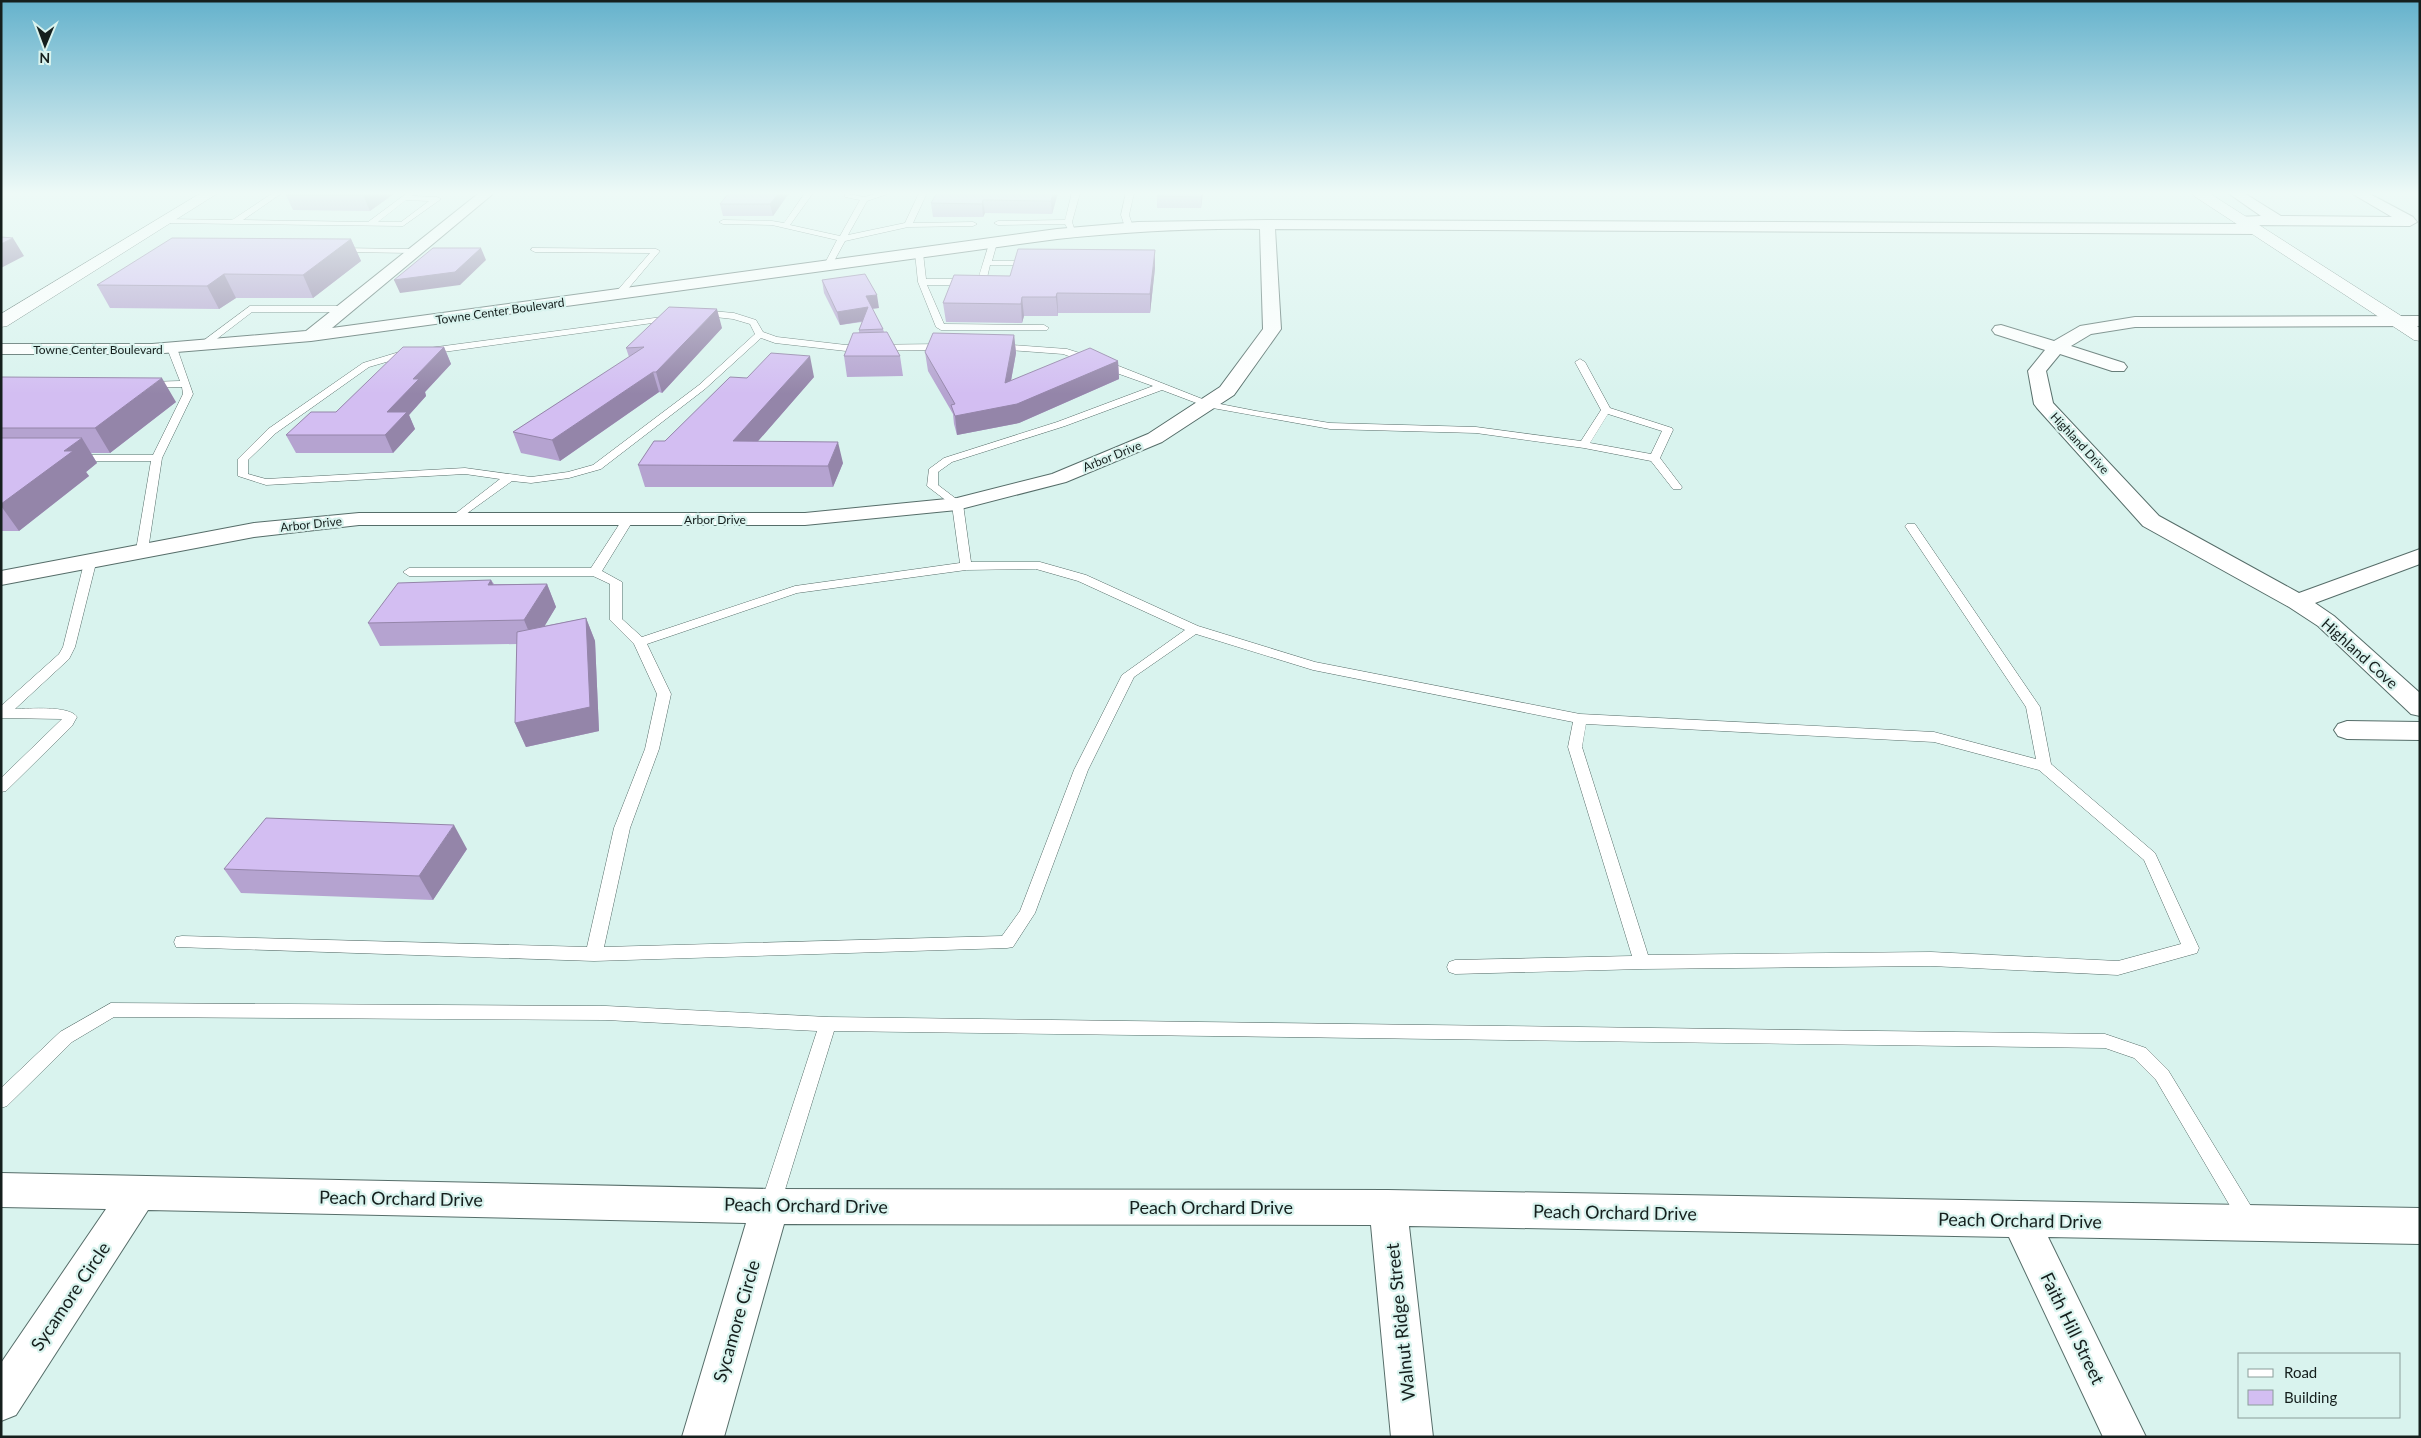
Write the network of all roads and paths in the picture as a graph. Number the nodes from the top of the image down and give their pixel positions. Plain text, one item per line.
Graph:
1 (101, 260) edge
2 (403, 260) edge
3 (649, 260) edge
4 (831, 260) edge
5 (862, 260) edge
6 (920, 260) edge
7 (988, 260) edge
8 (1269, 260) edge
9 (2303, 260) edge
10 (987, 263) junction
11 (1046, 263) edge
12 (828, 265) junction
13 (922, 282) junction
14 (620, 294) junction
15 (344, 309) junction
16 (2397, 321) junction
17 (2420, 321) edge
18 (1, 322) edge
19 (1044, 328) dead end
20 (2001, 330) dead end
21 (760, 334) junction
22 (310, 336) junction
23 (2420, 336) edge
24 (202, 346) junction
25 (956, 346) edge
26 (986, 347) edge
27 (2057, 347) junction
28 (172, 348) junction
29 (1, 349) edge
30 (1580, 362) dead end
31 (2118, 367) dead end
32 (186, 384) junction
33 (138, 385) edge
34 (1160, 387) junction
35 (1207, 404) junction
36 (1606, 410) junction
37 (1584, 445) junction
38 (69, 458) edge
39 (157, 458) junction
40 (1655, 458) junction
41 (510, 477) junction
42 (1677, 487) dead end
43 (956, 504) junction
44 (455, 519) junction
45 (628, 519) junction
46 (1911, 526) dead end
47 (142, 550) junction
48 (2420, 556) edge
49 (90, 559) junction
50 (966, 566) junction
51 (410, 572) dead end
52 (595, 572) junction
53 (1, 578) edge
54 (2297, 602) junction
55 (1194, 628) junction
56 (640, 642) junction
57 (2420, 708) edge
58 (2, 713) edge
59 (1580, 719) junction
60 (2347, 730) dead end
61 (2420, 731) edge
62 (2044, 766) junction
63 (1, 788) edge
64 (182, 942) dead end
65 (594, 954) junction
66 (1642, 962) junction
67 (1455, 967) dead end
68 (828, 1024) junction
69 (1, 1100) edge
70 (1, 1190) edge
71 (139, 1192) junction
72 (770, 1206) junction
73 (1388, 1208) junction
74 (2020, 1220) junction
75 (2252, 1224) junction
76 (2420, 1226) edge
77 (1, 1400) edge
78 (703, 1437) edge
79 (1412, 1437) edge
80 (2126, 1437) edge

1 - 18 street
2 - 15 street
3 - 14 lane
4 - 12 lane
5 - 12 street, Towne Center Boulevard
6 - 13 lane
7 - 10 lane
8 - 35 street, Arbor Drive
9 - 16 street
10 - 11 lane
10 - 13 lane
12 - 14 street, Towne Center Boulevard
13 - 19 lane
14 - 22 street, Towne Center Boulevard
15 - 22 street
15 - 24 lane
16 - 17 street, Highland Drive
16 - 23 street
16 - 27 street, Highland Drive
20 - 27 street
21 - 25 lane
21 - 41 lane
21 - 41 lane
22 - 24 street, Towne Center Boulevard
24 - 28 street, Towne Center Boulevard
26 - 34 lane
27 - 31 street
27 - 54 street, Highland Drive
28 - 29 street, Towne Center Boulevard
28 - 32 lane
30 - 36 lane
32 - 33 lane
32 - 39 lane
34 - 35 lane
34 - 43 lane
35 - 37 lane
35 - 43 street, Arbor Drive
36 - 37 lane
36 - 40 lane
37 - 40 lane
38 - 39 lane
39 - 47 lane
40 - 42 lane
41 - 44 lane
43 - 45 street, Arbor Drive
43 - 50 lane
44 - 45 street, Arbor Drive
44 - 47 street, Arbor Drive
45 - 52 lane
46 - 62 lane
47 - 49 street, Arbor Drive
48 - 54 street
49 - 53 street, Arbor Drive
49 - 58 lane
50 - 55 lane
50 - 56 lane
51 - 52 lane
52 - 56 lane
54 - 57 street, Highland Cove
55 - 59 lane
55 - 65 lane
56 - 65 lane
58 - 63 lane
59 - 62 lane
59 - 66 lane
60 - 61 street
62 - 66 lane
64 - 65 lane
66 - 67 lane
68 - 69 lane
68 - 72 lane
68 - 75 lane
70 - 71 street, Peach Orchard Drive
71 - 72 street, Peach Orchard Drive
71 - 77 street, Sycamore Circle
72 - 73 street, Peach Orchard Drive
72 - 78 street, Sycamore Circle
73 - 74 street, Peach Orchard Drive
73 - 79 street, Walnut Ridge Street
74 - 75 street, Peach Orchard Drive
74 - 80 street, Faith Hill Street
75 - 76 street, Peach Orchard Drive

